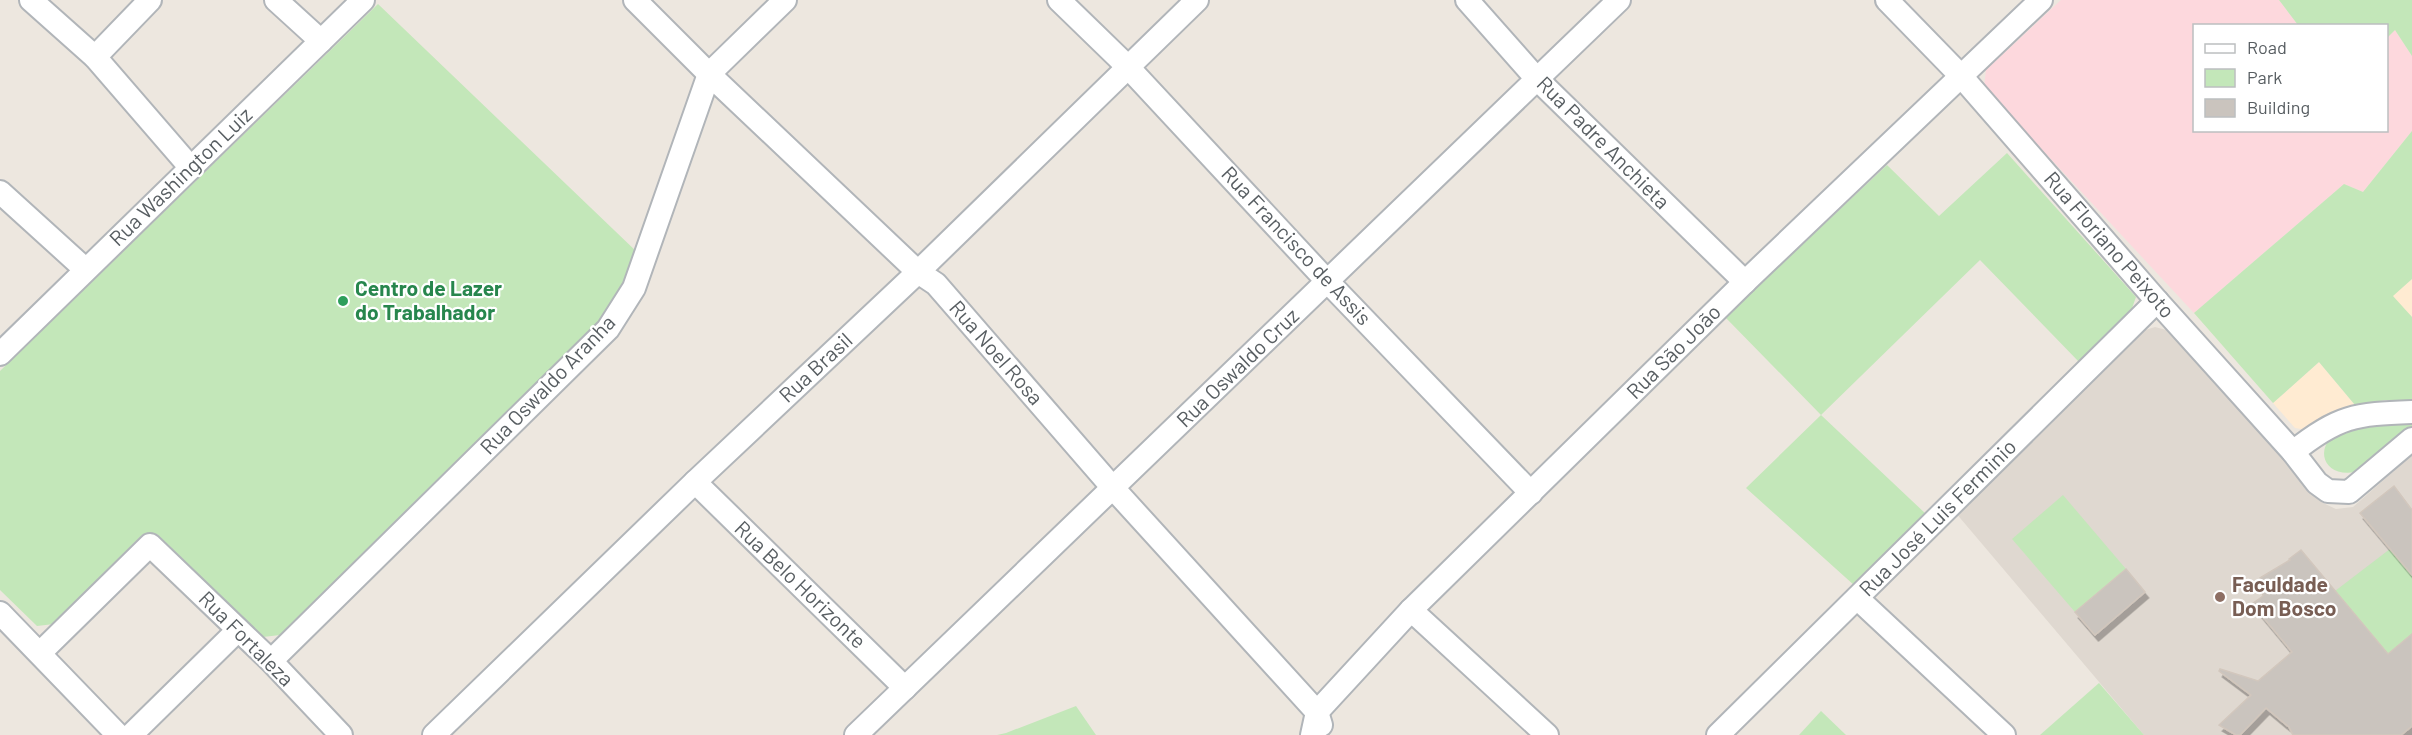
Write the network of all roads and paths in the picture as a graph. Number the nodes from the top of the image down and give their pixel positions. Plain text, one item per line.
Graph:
1 (31, 0) edge
2 (150, 0) edge
3 (276, 0) edge
4 (363, 0) edge
5 (635, 0) edge
6 (785, 0) edge
7 (1059, 0) edge
8 (1197, 0) edge
9 (1467, 0) edge
10 (1619, 0) edge
11 (1887, 0) edge
12 (2041, 0) edge
13 (321, 41) junction
14 (95, 57) junction
15 (1127, 66) junction
16 (709, 74) junction
17 (1961, 76) junction
18 (1537, 79) junction
19 (191, 168) junction
20 (0, 192) edge
21 (85, 269) junction
22 (918, 272) junction
23 (1328, 281) junction
24 (1745, 282) junction
25 (2157, 301) junction
26 (0, 354) edge
27 (2412, 412) edge
28 (2412, 439) edge
29 (2293, 452) junction
30 (695, 482) junction
31 (1113, 488) junction
32 (1531, 493) junction
33 (1857, 598) junction
34 (1411, 610) junction
35 (0, 613) edge
36 (238, 630) junction
37 (40, 654) junction
38 (271, 661) junction
39 (905, 688) junction
40 (1317, 712) junction
41 (118, 735) edge
42 (131, 735) edge
43 (341, 735) edge
44 (434, 735) edge
45 (856, 735) edge
46 (1312, 735) edge
47 (1323, 735) edge
48 (1547, 735) edge
49 (1718, 735) edge
50 (2004, 735) edge

1 - 14 street
2 - 14 street
3 - 13 street
4 - 13 street, Rua Washington Luiz
5 - 16 street, Rua Noel Rosa
6 - 16 street, Rua Oswaldo Aranha
7 - 15 street, Rua Francisco de Assis
8 - 15 street, Rua Brasil
9 - 18 street, Rua Padre Anchieta
10 - 18 street, Rua Oswaldo Cruz
11 - 17 street, Rua Floriano Peixoto
12 - 17 street, Rua São João
13 - 19 street, Rua Washington Luiz
14 - 19 street
15 - 22 street, Rua Brasil
15 - 23 street, Rua Francisco de Assis
16 - 22 street, Rua Noel Rosa
16 - 38 street, Rua Oswaldo Aranha
17 - 24 street, Rua São João
17 - 25 street, Rua Floriano Peixoto
18 - 23 street, Rua Oswaldo Cruz
18 - 24 street, Rua Padre Anchieta
19 - 21 street, Rua Washington Luiz
20 - 21 street
21 - 26 street, Rua Washington Luiz
22 - 30 street, Rua Brasil
22 - 31 street, Rua Noel Rosa
23 - 31 street, Rua Oswaldo Cruz
23 - 32 street, Rua Francisco de Assis
24 - 32 street, Rua São João
25 - 29 street, Rua Floriano Peixoto
25 - 33 street, Rua José Luis Ferminio
27 - 29 street
28 - 29 street, Rua Floriano Peixoto
30 - 39 street, Rua Belo Horizonte
30 - 44 street, Rua Brasil
31 - 39 street, Rua Oswaldo Cruz
31 - 40 street, Rua Noel Rosa
32 - 34 street, Rua São João
33 - 49 street, Rua José Luis Ferminio
33 - 50 street
34 - 40 street, Rua São João
34 - 48 street
35 - 37 street
36 - 37 street, Rua Fortaleza
36 - 38 street, Rua Fortaleza
36 - 42 street
37 - 41 street
38 - 43 street, Rua Fortaleza
39 - 45 street, Rua Oswaldo Cruz
40 - 46 street
40 - 47 street, Rua Noel Rosa

